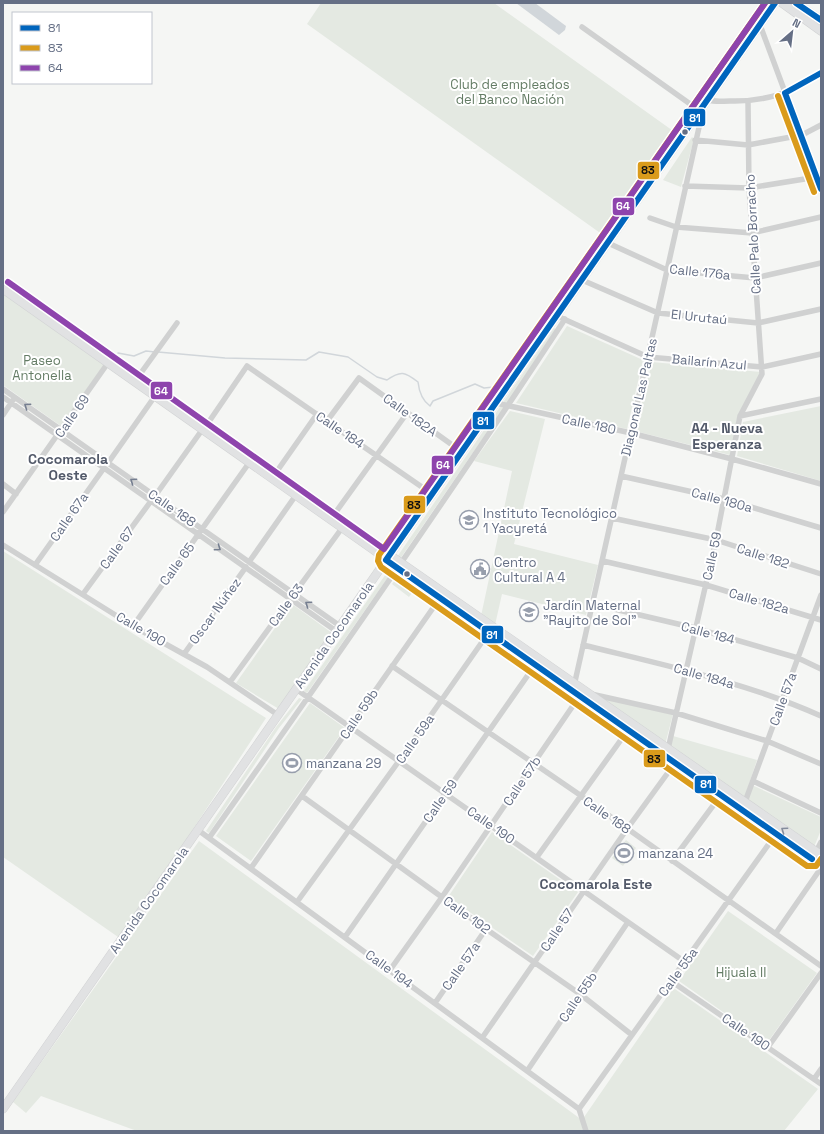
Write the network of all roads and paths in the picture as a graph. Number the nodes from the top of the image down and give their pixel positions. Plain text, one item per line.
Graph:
1 (775, 3) edge
2 (782, 3) edge
3 (796, 3) edge
4 (821, 20) edge
5 (760, 25) junction
6 (582, 27) dead end
7 (821, 31) edge
8 (821, 74) edge
9 (785, 93) junction
10 (708, 100) junction
11 (748, 102) junction
12 (700, 111) junction
13 (821, 125) edge
14 (802, 135) junction
15 (695, 140) junction
16 (748, 145) junction
17 (819, 176) edge
18 (685, 186) junction
19 (749, 188) junction
20 (821, 189) edge
21 (821, 217) edge
22 (650, 218) dead end
23 (676, 227) junction
24 (752, 233) junction
25 (608, 243) junction
26 (821, 263) edge
27 (667, 270) junction
28 (755, 278) junction
29 (582, 280) junction
30 (3, 283) edge
31 (3, 290) edge
32 (34, 308) junction
33 (821, 309) edge
34 (658, 313) junction
35 (561, 318) junction
36 (177, 323) dead end
37 (758, 323) junction
38 (821, 354) edge
39 (648, 357) junction
40 (110, 361) junction
41 (762, 367) junction
42 (138, 377) junction
43 (3, 389) edge
44 (154, 396) junction
45 (3, 397) edge
46 (821, 399) edge
47 (13, 400) junction
48 (496, 403) junction
49 (509, 406) junction
50 (407, 412) junction
51 (317, 414) junction
52 (3, 415) edge
53 (740, 416) junction
54 (327, 421) junction
55 (204, 428) junction
56 (62, 431) junction
57 (631, 433) junction
58 (58, 436) junction
59 (462, 452) junction
60 (377, 455) junction
61 (732, 458) junction
62 (249, 463) junction
63 (106, 465) junction
64 (275, 474) junction
65 (621, 476) junction
66 (3, 484) edge
67 (821, 484) edge
68 (16, 494) junction
69 (432, 494) junction
70 (296, 495) junction
71 (154, 496) junction
72 (724, 499) junction
73 (151, 501) junction
74 (3, 512) edge
75 (334, 516) junction
76 (612, 518) junction
77 (342, 528) junction
78 (821, 528) edge
79 (202, 529) junction
80 (198, 534) junction
81 (716, 540) junction
82 (3, 545) edge
83 (388, 558) junction
84 (603, 561) junction
85 (35, 565) junction
86 (248, 565) junction
87 (399, 565) junction
88 (821, 574) edge
89 (706, 585) junction
90 (83, 594) junction
91 (821, 595) edge
92 (292, 597) junction
93 (440, 598) junction
94 (593, 604) junction
95 (813, 617) junction
96 (821, 620) edge
97 (133, 626) junction
98 (695, 628) junction
99 (338, 629) junction
100 (489, 632) junction
101 (583, 646) junction
102 (184, 654) junction
103 (798, 658) junction
104 (535, 665) junction
105 (392, 666) junction
106 (821, 669) edge
107 (686, 670) junction
108 (230, 682) junction
109 (573, 687) junction
110 (296, 689) junction
111 (584, 693) junction
112 (308, 697) junction
113 (783, 699) junction
114 (442, 700) junction
115 (676, 713) junction
116 (278, 715) junction
117 (821, 716) edge
118 (350, 727) junction
119 (628, 730) junction
120 (488, 732) junction
121 (767, 741) junction
122 (668, 749) junction
123 (399, 761) junction
124 (675, 762) junction
125 (533, 764) junction
126 (821, 764) edge
127 (753, 782) junction
128 (445, 793) junction
129 (580, 795) junction
130 (721, 795) junction
131 (302, 796) junction
132 (745, 802) junction
133 (821, 813) edge
134 (492, 826) junction
135 (627, 828) junction
136 (198, 830) junction
137 (350, 830) junction
138 (776, 834) junction
139 (209, 838) junction
140 (821, 842) edge
141 (816, 855) edge
142 (537, 857) junction
143 (672, 861) junction
144 (396, 864) junction
145 (821, 865) edge
146 (251, 868) junction
147 (821, 868) edge
148 (584, 890) junction
149 (442, 897) junction
150 (729, 901) junction
151 (297, 902) junction
152 (628, 922) junction
153 (486, 929) junction
154 (776, 933) junction
155 (344, 937) junction
156 (685, 962) junction
157 (534, 963) junction
158 (821, 966) edge
159 (390, 970) junction
160 (821, 973) edge
161 (671, 981) junction
162 (580, 994) junction
163 (435, 1003) junction
164 (632, 1035) junction
165 (482, 1038) junction
166 (768, 1047) junction
167 (821, 1069) edge
168 (527, 1071) junction
169 (814, 1079) junction
170 (821, 1084) edge
171 (3, 1109) edge
172 (579, 1109) junction
173 (586, 1131) edge

1 - 5 main road, Avenida Cocomarola
2 - 7 main road
3 - 4 main road
5 - 9 street
5 - 10 main road, Avenida Cocomarola
6 - 12 street
8 - 9 street
9 - 11 street
9 - 14 street
10 - 11 street
10 - 12 main road, Avenida Cocomarola
11 - 16 street, Calle Palo Borracho
12 - 15 street, Diagonal Las Paltas
12 - 25 main road, Avenida Cocomarola
13 - 14 street
14 - 16 street
14 - 17 street
15 - 16 street
15 - 18 street, Diagonal Las Paltas
16 - 19 street, Calle Palo Borracho
17 - 19 street
17 - 20 street
18 - 19 street
18 - 23 street, Diagonal Las Paltas
19 - 24 street, Calle Palo Borracho
21 - 24 street
22 - 23 street
23 - 24 street
23 - 27 street, Diagonal Las Paltas
24 - 28 street, Calle Palo Borracho
25 - 27 street, Calle 176a
25 - 29 main road, Avenida Cocomarola
26 - 28 street, Calle 176a
27 - 28 street, Calle 176a
27 - 34 street, Diagonal Las Paltas
28 - 37 street, Calle Palo Borracho
29 - 34 street, El Urutaú
29 - 35 main road, Avenida Cocomarola
30 - 32 main road
31 - 32 main road
32 - 40 main road
33 - 37 street, El Urutaú
34 - 37 street, El Urutaú
34 - 39 street, Diagonal Las Paltas
35 - 39 street, Bailarín Azul
35 - 48 main road, Avenida Cocomarola
35 - 49 street
36 - 42 street
37 - 41 street, Calle Palo Borracho
38 - 41 street, Bailarín Azul
39 - 41 street, Bailarín Azul
39 - 57 street, Diagonal Las Paltas
40 - 42 main road
40 - 44 main road
40 - 56 street, Calle 69
41 - 53 street, Calle 59
42 - 55 main road
43 - 47 street, Calle 188
44 - 55 main road
44 - 63 street, Calle 67a
45 - 47 street, Calle 188
46 - 53 street
47 - 52 street
56 -> 47 street, Calle 188
47 - 58 street, Calle 188
48 - 49 street, Calle 180
48 - 59 main road, Avenida Cocomarola
49 - 57 street, Calle 180
49 - 87 street
50 - 54 street, Calle 182A
50 - 59 street, Calle 182A
50 - 60 street
51 - 54 street, Calle 184
51 - 55 street, Calle 184
51 - 64 street
53 - 61 street, Calle 59
54 - 60 street, Calle 184
55 - 62 main road
55 - 64 main road
55 - 71 street
56 - 58 street, Calle 69
56 - 63 street, Calle 188
57 - 61 street, Calle 180
57 - 65 street, Diagonal Las Paltas
58 - 63 street, Calle 188
58 - 68 street, Calle 69
59 - 69 main road, Avenida Cocomarola
60 - 69 street, Calle 184
60 - 75 street
61 - 67 street, Calle 180
61 - 72 street, Calle 59
62 - 70 main road
62 - 79 street, Calle 65
71 -> 63 street, Calle 188
63 - 73 street, Calle 188
63 - 85 street, Calle 67a
64 - 75 main road
65 - 72 street, Calle 180a
65 - 76 street, Diagonal Las Paltas
66 - 68 street
68 - 74 street, Calle 69
69 - 83 main road, Avenida Cocomarola
70 - 77 main road
70 - 86 street, Oscar Núñez
71 - 79 street, Calle 188
72 - 78 street, Calle 180a
72 - 81 street, Calle 59
73 - 80 street, Calle 188
73 - 90 street, Calle 67
75 - 83 main road
76 - 81 street, Calle 182
76 - 84 street, Diagonal Las Paltas
77 - 83 main road
77 - 92 street, Calle 63
79 - 80 street, Calle 65
79 - 86 street, Calle 188
80 -> 86 street, Calle 188
80 - 97 street, Calle 65
81 - 88 street, Calle 182
81 - 89 street, Calle 59
82 - 85 street, Calle 190
83 - 87 main road
83 - 99 main road, Avenida Cocomarola
84 - 89 street, Calle 182a
84 - 94 street, Diagonal Las Paltas
85 - 90 street, Calle 190
86 - 92 street, Calle 188
86 - 102 street, Oscar Núñez
87 - 93 main road
87 - 109 main road
87 - 112 street
89 - 95 street, Calle 182a
89 - 98 street, Calle 59
90 - 97 street, Calle 190
91 - 95 street, Calle 57a
92 - 99 street, Calle 188
92 - 108 street, Calle 63
93 - 100 main road
93 - 105 street, Calle 59b
94 - 98 street, Calle 184
94 - 101 street, Diagonal Las Paltas
95 - 96 street, Calle 182a
95 - 103 street, Calle 57a
97 - 102 street, Calle 190
98 - 103 street, Calle 184
98 - 107 street, Calle 59
99 - 110 main road, Avenida Cocomarola
100 - 104 main road
100 - 114 street, Calle 59a
101 - 107 street, Calle 184a
101 - 109 street, Diagonal Las Paltas
102 - 108 street, Calle 190
103 - 106 street, Calle 184
103 - 113 street, Calle 57a
104 - 109 main road
104 - 120 street, Calle 59
105 - 114 street, Calle 188
105 - 118 street, Calle 59b
107 - 113 street, Calle 184a
107 - 115 street, Calle 59
108 - 116 street, Calle 190
109 - 111 main road
110 - 112 street, Calle 190
110 - 116 main road, Avenida Cocomarola
111 - 115 street
111 - 119 main road
111 - 122 main road
111 - 125 street, Calle 57b
112 - 118 street, Calle 190
112 - 139 street
113 - 117 street, Calle 184a
113 - 121 street, Calle 57a
114 - 120 street, Calle 188
114 - 123 street, Calle 59a
115 - 121 street
115 - 122 street, Calle 59
116 - 136 main road, Avenida Cocomarola
118 - 123 street, Calle 190
118 - 131 street, Calle 59b
119 - 124 main road
119 - 129 street
120 - 125 street, Calle 188
120 - 128 street, Calle 59
121 - 126 street
121 - 127 street, Calle 57a
122 - 132 main road
123 - 128 street, Calle 190
123 - 137 street, Calle 59a
124 - 130 main road
124 - 135 street, Calle 57
125 - 129 street, Calle 188
125 - 134 street, Calle 57b
127 - 132 street, Calle 57a
127 - 133 street
128 - 134 street, Calle 190
128 - 144 street, Calle 59
129 - 135 street, Calle 188
129 - 142 street
130 - 138 main road
130 - 143 street
131 - 137 street, Calle 192
131 - 146 street, Calle 59b
141 -> 132 main road
134 - 142 street, Calle 190
134 - 149 street, Calle 57b
135 - 143 street, Calle 188
135 - 148 street, Calle 57
136 - 139 street, Calle 194
136 - 171 main road, Avenida Cocomarola
137 - 144 street, Calle 192
137 - 151 street, Calle 59a
138 - 141 main road
138 - 150 street, Calle 55a
139 - 146 street, Calle 194
140 - 141 street
141 - 145 main road
142 - 148 street, Calle 190
143 - 150 street, Calle 188
144 - 149 street, Calle 192
144 - 155 street, Calle 59
146 - 151 street, Calle 194
147 - 154 street
148 - 152 street, Calle 190
148 - 157 street, Calle 57
149 - 153 street, Calle 192
149 - 159 street, Calle 57b
150 - 154 street, Calle 188
150 - 156 street, Calle 55a
151 - 155 street, Calle 194
152 - 156 street, Calle 190
152 - 162 street, Calle 55b
153 - 157 street, Calle 192
153 - 163 street, Calle 57a
154 - 158 street, Calle 188
155 - 159 street, Calle 194
156 - 161 street, Calle 55a
157 - 162 street, Calle 192
157 - 165 street, Calle 57
159 - 163 street, Calle 194
160 - 166 street
161 - 164 street, Calle 55a
161 - 166 street, Calle 190
162 - 164 street, Calle 192
162 - 168 street, Calle 55b
163 - 165 street, Calle 194
164 - 172 street, Calle 55a
165 - 168 street, Calle 194
166 - 169 street, Calle 190
167 - 169 street
168 - 172 street, Calle 194
169 - 170 street, Calle 190
172 - 173 street

